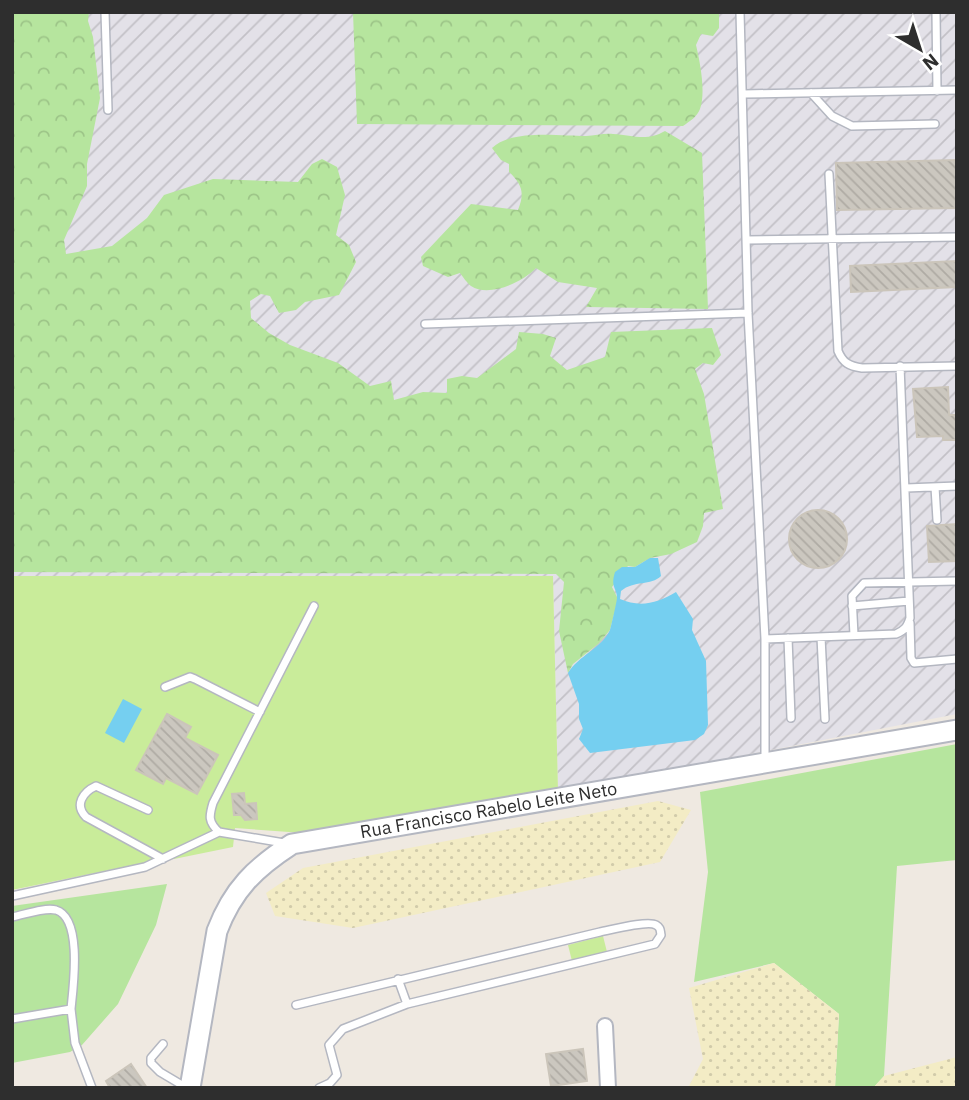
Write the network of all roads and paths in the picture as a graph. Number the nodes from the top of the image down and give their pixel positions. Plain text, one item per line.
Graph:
1 (105, 12) edge
2 (740, 12) edge
3 (936, 12) edge
4 (957, 90) edge
5 (937, 91) junction
6 (811, 93) junction
7 (744, 94) junction
8 (108, 110) dead end
9 (935, 124) dead end
10 (828, 174) dead end
11 (957, 237) edge
12 (832, 239) junction
13 (748, 240) junction
14 (748, 313) junction
15 (425, 324) dead end
16 (900, 366) junction
17 (957, 366) edge
18 (957, 486) edge
19 (935, 487) junction
20 (906, 488) junction
21 (937, 520) dead end
22 (957, 581) edge
23 (909, 582) junction
24 (909, 601) junction
25 (314, 606) dead end
26 (852, 606) junction
27 (910, 618) junction
28 (854, 635) junction
29 (821, 637) junction
30 (788, 638) junction
31 (765, 639) junction
32 (957, 659) edge
33 (164, 687) dead end
34 (260, 712) junction
35 (791, 718) dead end
36 (825, 719) dead end
37 (957, 730) edge
38 (765, 764) junction
39 (148, 810) dead end
40 (219, 832) junction
41 (292, 844) junction
42 (163, 859) junction
43 (12, 896) edge
44 (12, 917) edge
45 (398, 979) junction
46 (296, 1004) dead end
47 (407, 1004) junction
48 (71, 1009) junction
49 (12, 1018) edge
50 (605, 1026) dead end
51 (163, 1044) dead end
52 (92, 1088) edge
53 (189, 1088) edge
54 (319, 1088) edge
55 (608, 1088) edge

1 - 8 lane
2 - 7 lane
3 - 5 lane
4 - 5 lane
5 - 6 lane
6 - 7 lane
6 - 9 lane
7 - 13 lane
10 - 12 lane
11 - 12 lane
12 - 13 lane
12 - 16 lane
13 - 14 lane
14 - 15 lane
14 - 31 lane
16 - 17 lane
16 - 20 lane
18 - 19 lane
19 - 20 lane
19 - 21 lane
20 - 23 lane
22 - 23 lane
23 - 24 lane
23 - 26 lane
24 - 26 lane
24 - 27 lane
25 - 34 lane
26 - 28 lane
27 - 28 lane
27 - 32 lane
28 - 29 lane
29 - 30 lane
29 - 36 lane
30 - 31 lane
30 - 35 lane
31 - 38 lane
33 - 34 lane
34 - 40 lane
37 - 38 street, Rua Francisco Rabelo Leite Neto
38 - 41 street, Rua Francisco Rabelo Leite Neto
39 - 42 lane
40 - 41 lane
40 - 42 lane
41 - 53 street, Rua Francisco Rabelo Leite Neto
42 - 43 lane
44 - 48 lane
45 - 46 lane
45 - 47 lane
45 - 47 lane
47 - 54 lane
48 - 49 lane
48 - 52 lane
50 - 55 street
51 - 53 lane

